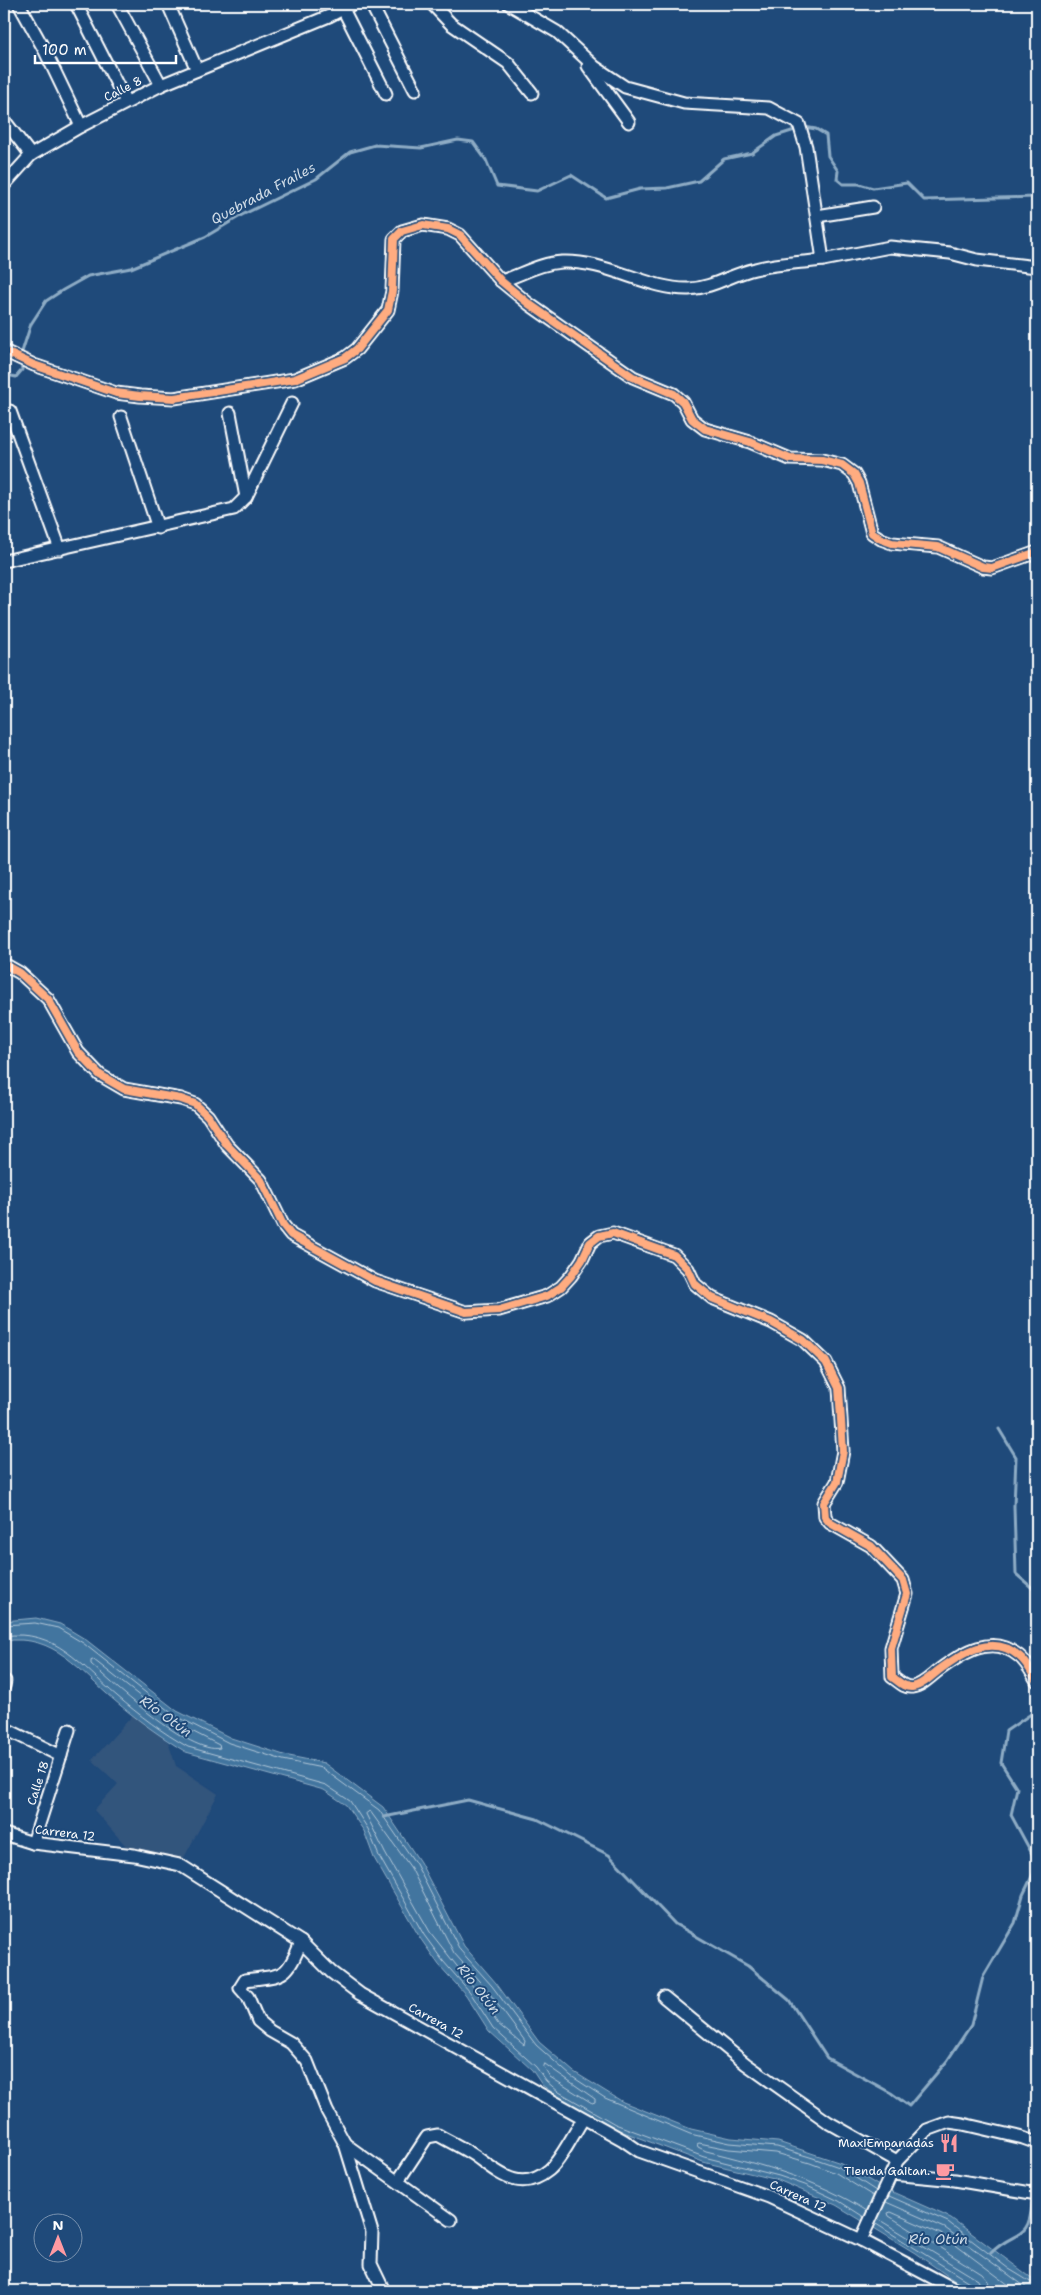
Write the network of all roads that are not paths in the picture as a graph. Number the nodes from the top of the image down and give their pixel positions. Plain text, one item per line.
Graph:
1 (19, 4) edge
2 (76, 4) edge
3 (117, 4) edge
4 (168, 4) edge
5 (371, 4) edge
6 (432, 4) edge
7 (509, 4) edge
8 (347, 6) edge
9 (575, 48) junction
10 (197, 70) junction
11 (161, 85) junction
12 (415, 90) dead end
13 (532, 93) dead end
14 (386, 94) dead end
15 (126, 102) junction
16 (4, 120) edge
17 (629, 122) dead end
18 (80, 126) junction
19 (31, 155) junction
20 (4, 185) edge
21 (873, 208) dead end
22 (817, 216) junction
23 (823, 260) junction
24 (1037, 266) edge
25 (500, 282) junction
26 (4, 351) edge
27 (292, 403) dead end
28 (10, 411) dead end
29 (230, 413) dead end
30 (121, 417) dead end
31 (246, 497) junction
32 (158, 528) junction
33 (60, 549) junction
34 (1037, 552) edge
35 (4, 561) edge
36 (4, 964) edge
37 (1037, 1681) edge
38 (4, 1728) edge
39 (69, 1730) dead end
40 (61, 1756) junction
41 (4, 1834) edge
42 (33, 1844) junction
43 (301, 1942) junction
44 (664, 1998) dead end
45 (582, 2119) junction
46 (345, 2144) junction
47 (1037, 2144) edge
48 (897, 2161) junction
49 (892, 2174) junction
50 (398, 2181) junction
51 (1037, 2194) edge
52 (450, 2220) dead end
53 (861, 2240) junction
54 (384, 2291) edge
55 (958, 2291) edge

1 - 18 street
2 - 15 street
3 - 11 street
4 - 10 street
5 - 12 street
6 - 13 street
7 - 9 street
8 - 10 street, Calle 8
8 - 14 street
9 - 17 street
9 - 22 street
10 - 11 street, Calle 8
11 - 15 street, Calle 8
15 - 18 street, Calle 8
16 - 19 street
18 - 19 street, Calle 8
19 - 20 street, Calle 8
21 - 22 street
22 - 23 street
23 - 24 street
23 - 25 street
25 - 26 street
25 - 34 street
27 - 31 street
28 - 33 street
29 - 31 street
30 - 32 street
31 - 32 street
32 - 33 street
33 - 35 street
36 - 37 street
38 - 40 street
39 - 40 street, Calle 18
40 - 42 street, Calle 18
41 - 42 street, Carrera 12
42 - 43 street, Carrera 12
43 - 45 street, Carrera 12
43 - 46 street
44 - 48 street
45 - 50 street
45 - 53 street, Carrera 12
46 - 50 street
46 - 54 street
47 - 48 street
48 - 49 street
49 - 51 street
49 - 53 street
50 - 52 street
53 - 55 street, Carrera 12

